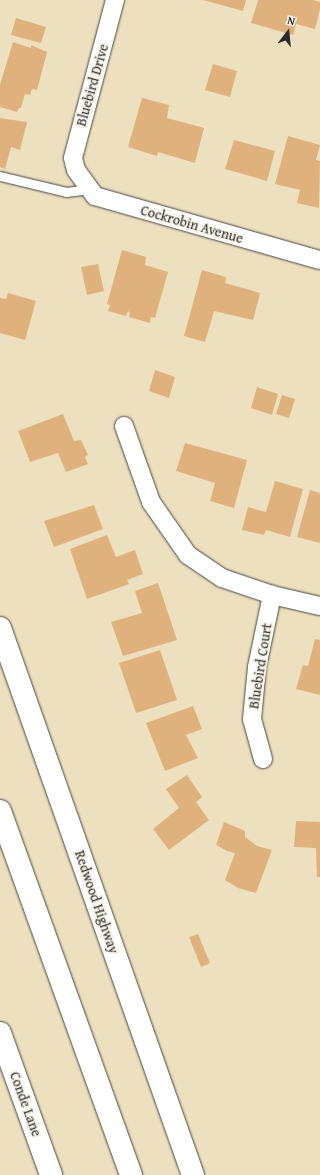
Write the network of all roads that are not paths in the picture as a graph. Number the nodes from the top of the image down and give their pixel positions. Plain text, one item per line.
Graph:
1 (115, 0) edge
2 (76, 170) joint
3 (0, 176) edge
4 (90, 189) junction
5 (320, 260) edge
6 (124, 426) dead end
7 (272, 595) junction
8 (320, 606) edge
9 (0, 628) edge
10 (263, 759) dead end
11 (0, 811) edge
12 (0, 1033) edge
13 (51, 1175) edge
14 (131, 1175) edge
15 (193, 1175) edge

1 - 2 street, Bluebird Drive
2 - 4 street, Cockrobin Avenue
3 - 4 lane
4 - 5 street, Cockrobin Avenue
6 - 7 street
7 - 8 street
7 - 10 street, Bluebird Court
9 - 15 main road, Redwood Highway
11 - 14 main road
12 - 13 main road, Conde Lane

